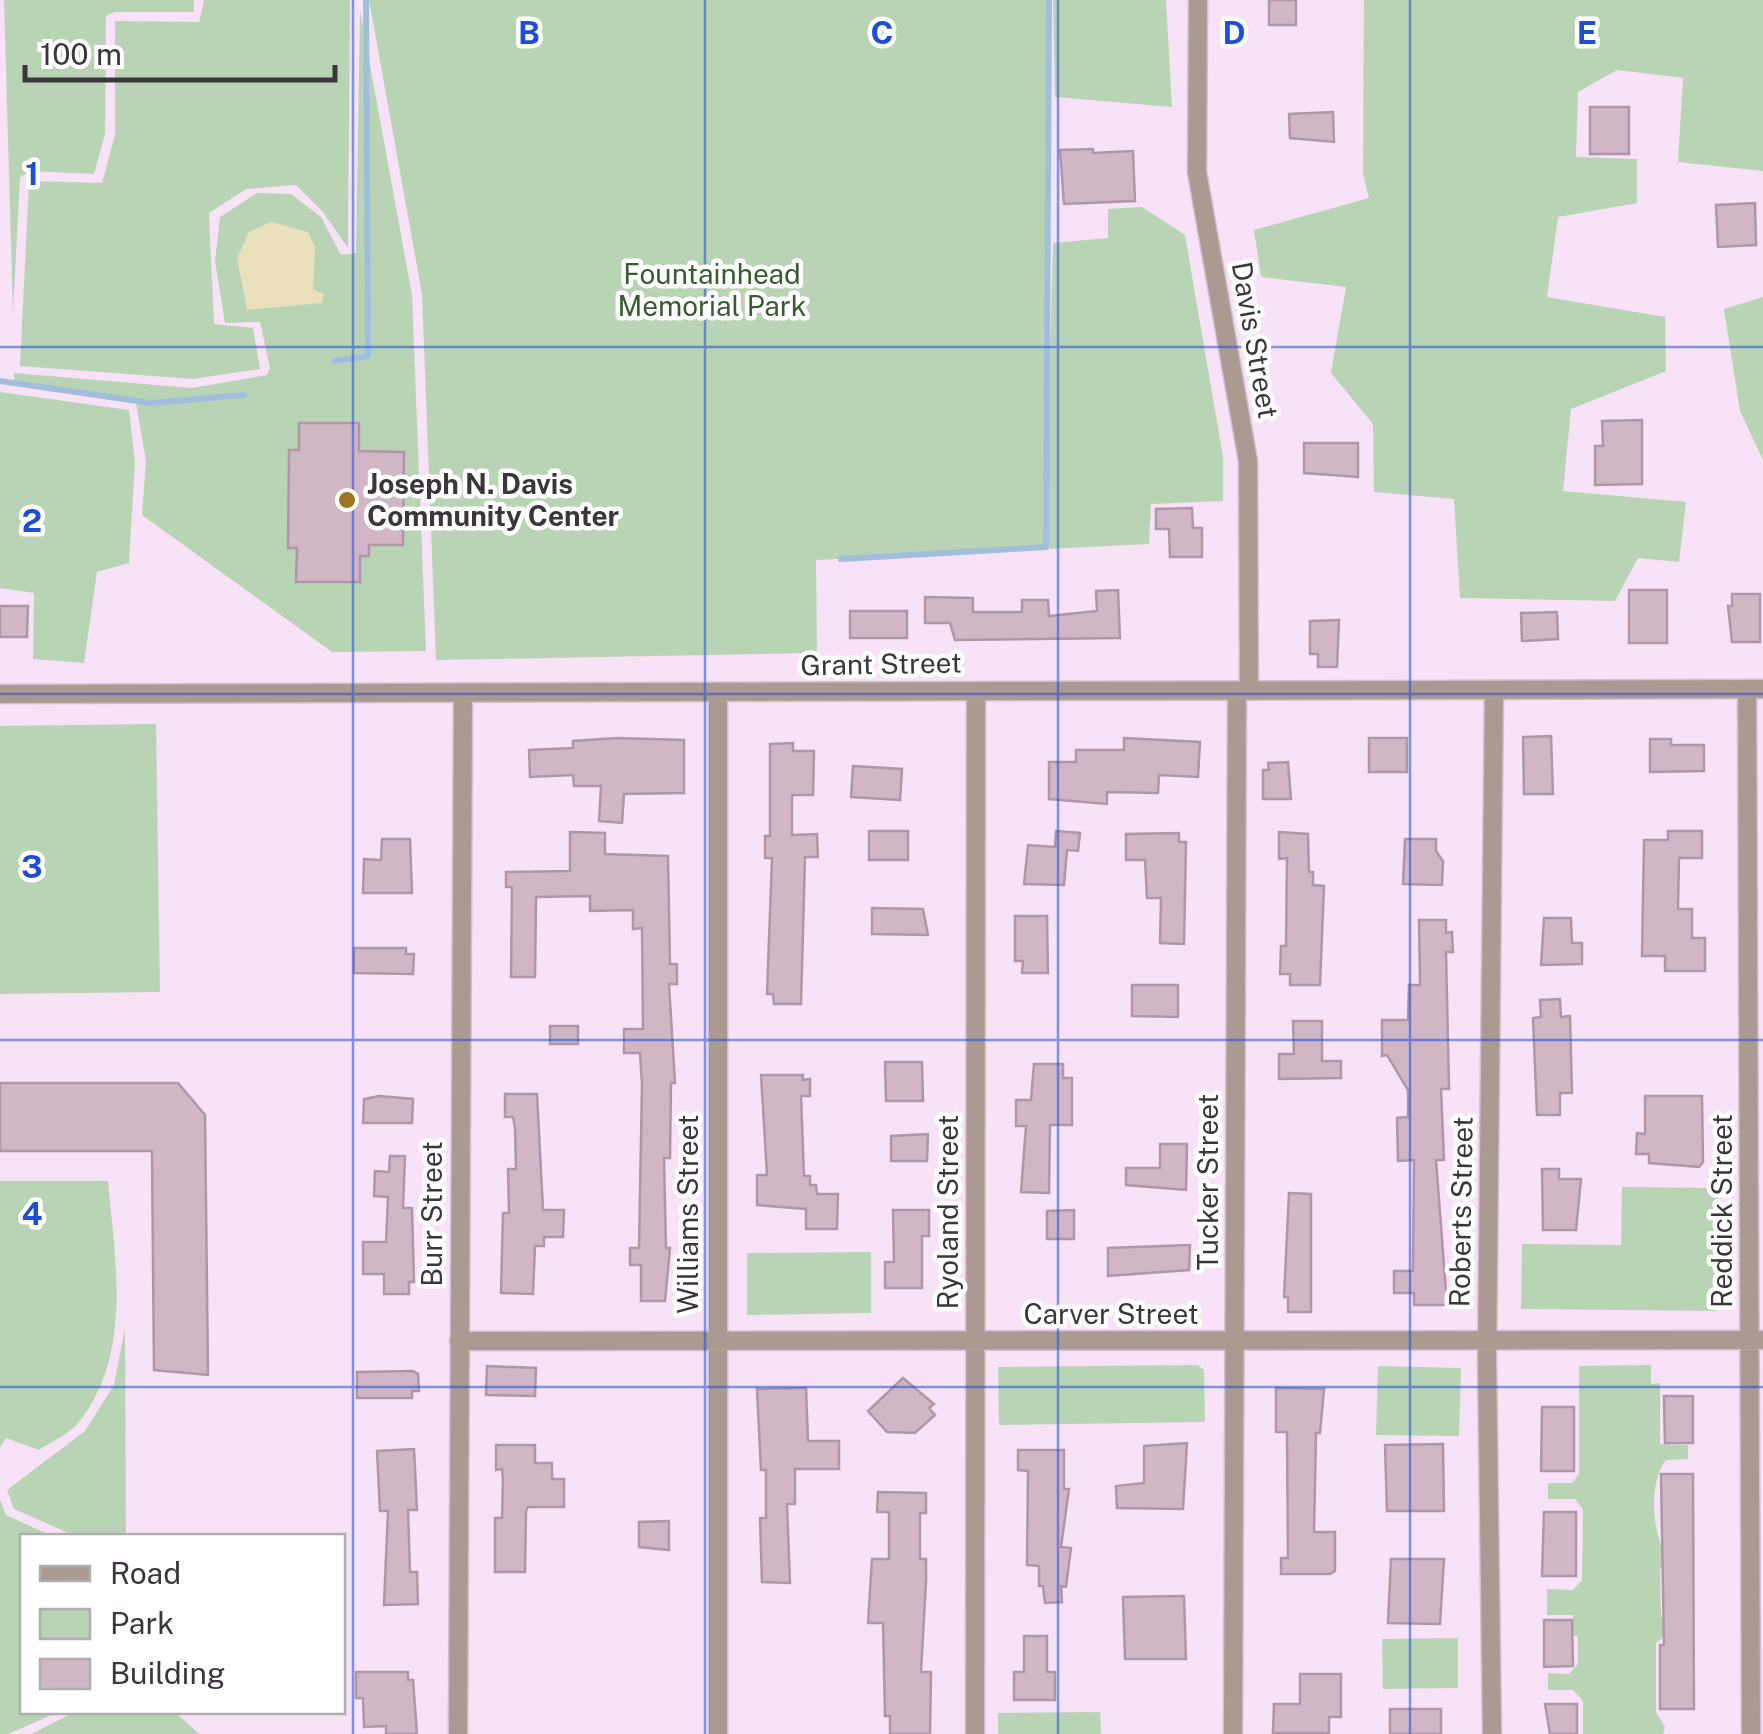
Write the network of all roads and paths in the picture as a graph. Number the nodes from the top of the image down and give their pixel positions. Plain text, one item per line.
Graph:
1 (1198, 0) edge
2 (1755, 689) edge
3 (1494, 690) junction
4 (976, 691) junction
5 (1243, 691) junction
6 (0, 694) edge
7 (463, 694) junction
8 (718, 694) junction
9 (715, 1340) junction
10 (1756, 1340) edge
11 (1235, 1341) junction
12 (1488, 1341) junction
13 (459, 1342) junction
14 (975, 1342) junction
15 (458, 1734) edge
16 (718, 1734) edge
17 (975, 1734) edge
18 (1234, 1734) edge
19 (1492, 1734) edge
20 (1751, 1734) edge

1 - 5 street, Davis Street
2 - 3 street, Grant Street
2 - 10 street, Reddick Street
3 - 5 street, Grant Street
3 - 12 street, Roberts Street
4 - 5 street, Grant Street
4 - 8 street, Grant Street
4 - 14 street, Ryoland Street
5 - 11 street, Tucker Street
6 - 7 street, Grant Street
7 - 8 street, Grant Street
7 - 13 street, Burr Street
8 - 9 street, Williams Street
9 - 13 street, Carver Street
9 - 14 street, Carver Street
9 - 16 street, Williams Street
10 - 12 street, Carver Street
10 - 20 street, Reddick Street
11 - 12 street, Carver Street
11 - 14 street, Carver Street
11 - 18 street, Tucker Street
12 - 19 street, Roberts Street
13 - 15 street, Burr Street
14 - 17 street, Ryoland Street

